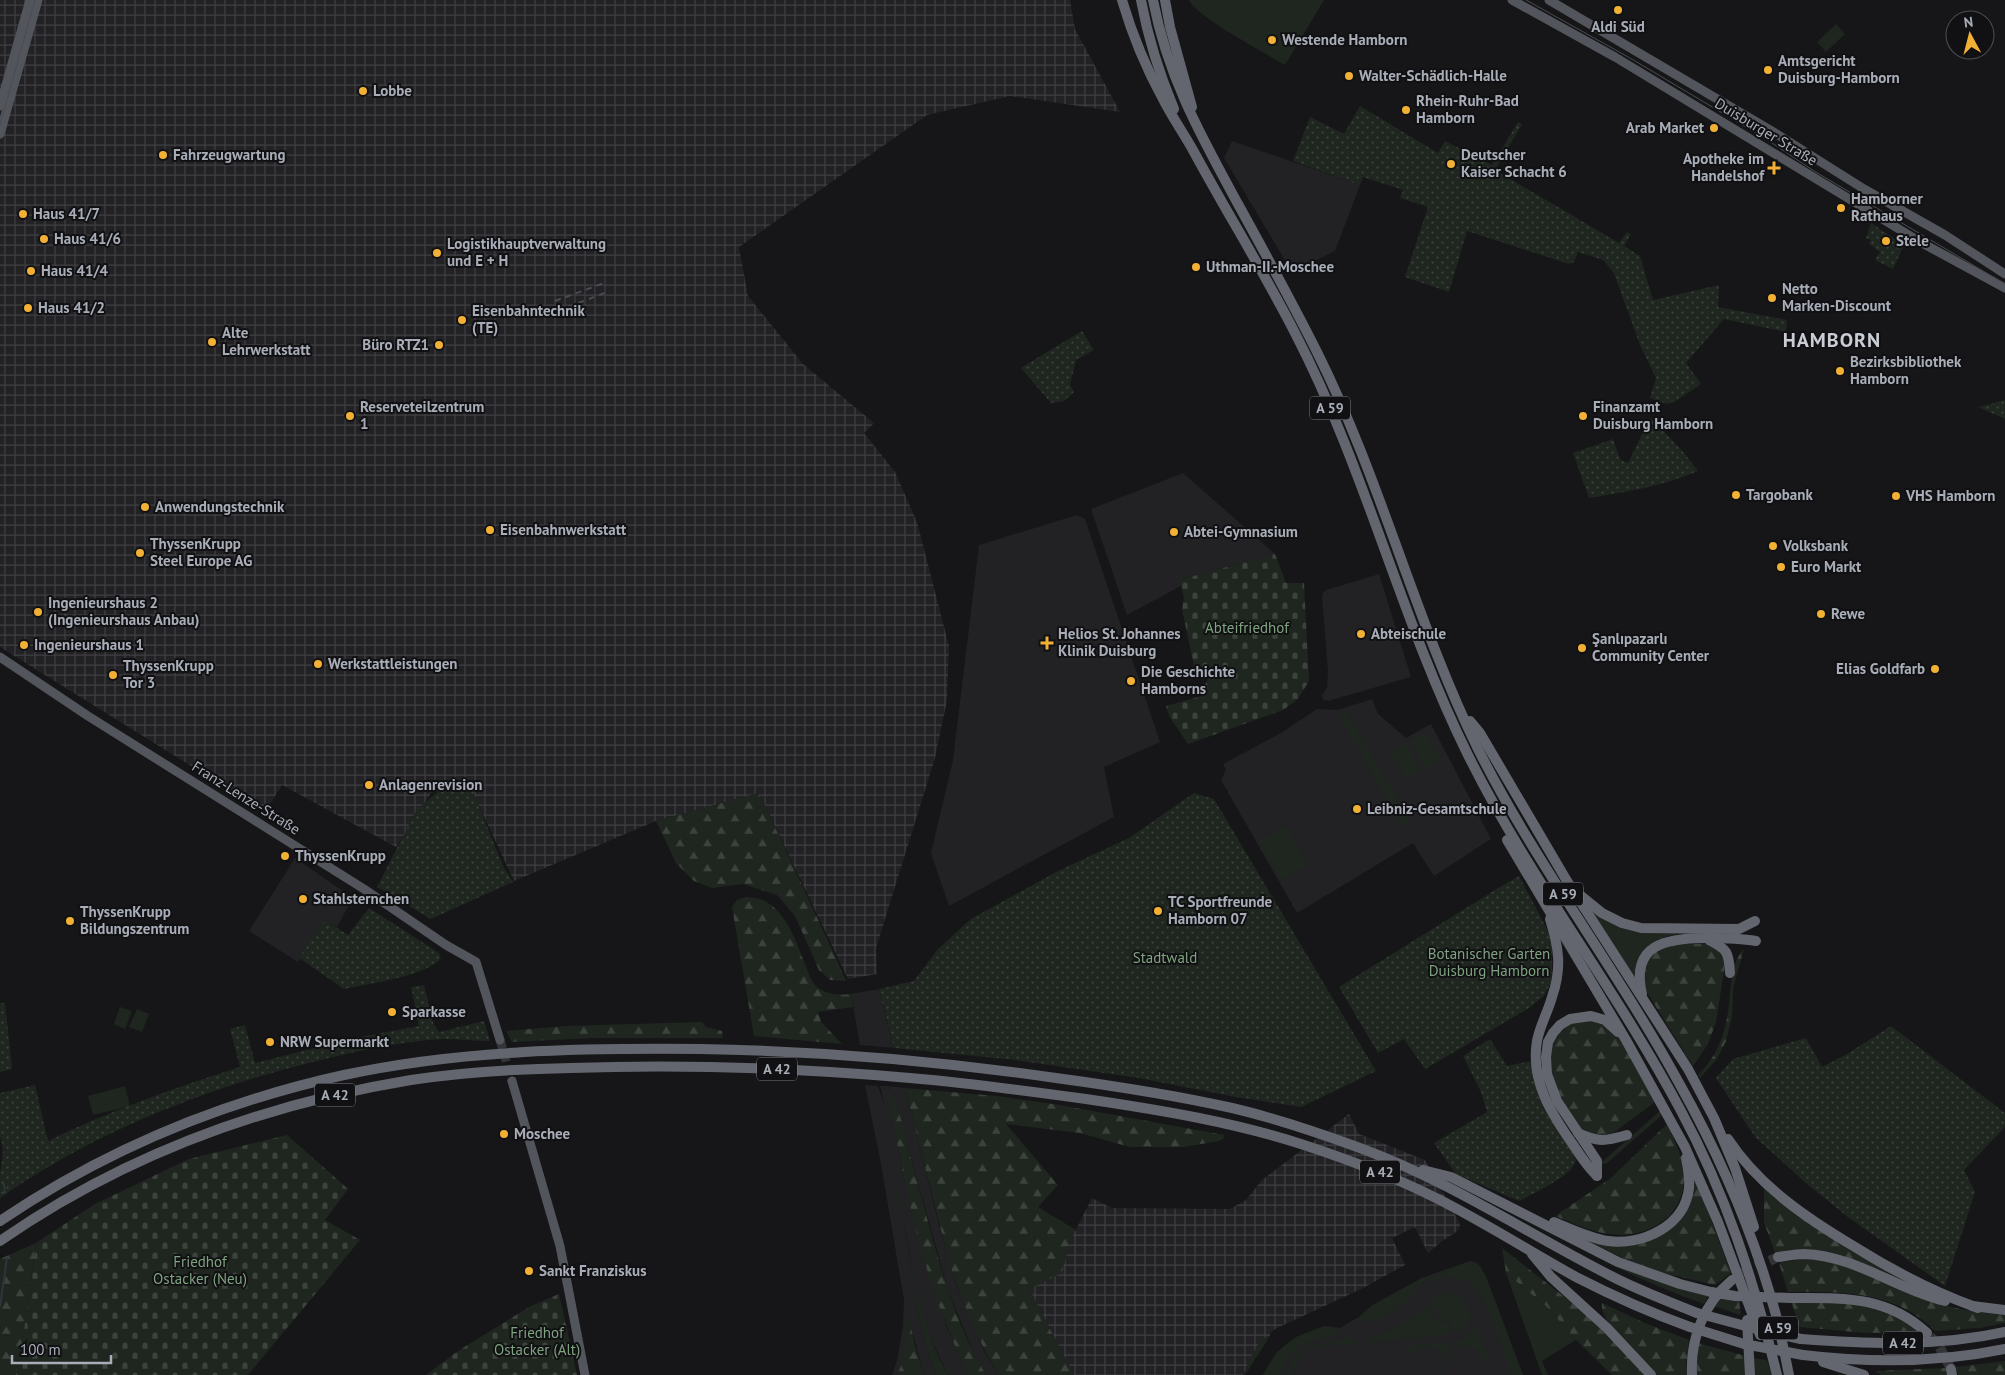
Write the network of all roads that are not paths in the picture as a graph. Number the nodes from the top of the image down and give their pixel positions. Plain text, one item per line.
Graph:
1 (1122, 0) edge
2 (1141, 0) edge
3 (1153, 0) edge
4 (1165, 0) edge
5 (1512, 0) edge
6 (1549, 0) edge
7 (33, 2) edge
8 (4, 100) edge
9 (0, 134) edge
10 (1202, 138) junction
11 (1192, 150) junction
12 (2005, 274) edge
13 (2005, 288) edge
14 (0, 658) edge
15 (1457, 704) junction
16 (1493, 802) junction
17 (1567, 881) junction
18 (1546, 906) junction
19 (1755, 922) dead end
20 (1739, 929) junction
21 (1706, 938) junction
22 (1730, 973) dead end
23 (1644, 1000) junction
24 (500, 1040) tunnel mouth
25 (1626, 1040) junction
26 (512, 1081) tunnel mouth
27 (1714, 1118) junction
28 (1578, 1133) junction
29 (1627, 1135) dead end
30 (1685, 1146) junction
31 (1407, 1166) junction
32 (0, 1221) edge
33 (1550, 1223) junction
34 (0, 1241) edge
35 (1528, 1249) junction
36 (1778, 1257) tunnel mouth
37 (1732, 1280) tunnel mouth
38 (1765, 1282) junction
39 (1743, 1289) junction
40 (1978, 1308) junction
41 (2005, 1310) edge
42 (2005, 1332) edge
43 (1928, 1333) tunnel mouth
44 (2005, 1349) edge
45 (1803, 1355) junction
46 (585, 1375) edge
47 (1651, 1375) edge
48 (1692, 1375) edge
49 (1750, 1375) edge
50 (1776, 1375) edge
51 (1789, 1375) edge
52 (1864, 1375) edge

1 - 11 highway
2 - 11 highway, A 59
3 - 10 highway, A 59
4 - 10 highway
5 - 13 main road, Duisburger Straße
6 - 12 main road, Duisburger Straße
7 - 8 main road
8 - 9 main road
10 - 15 highway, A 59
11 - 16 highway, A 59
14 - 24 main road, Franz-Lenze-Straße
15 - 17 highway
15 - 38 highway, A 59
16 - 18 highway
16 - 50 highway, A 59
17 - 20 highway
17 - 23 highway
18 - 25 highway
18 - 28 highway
19 - 20 highway
20 - 21 highway
21 - 22 highway
21 - 23 highway
23 - 27 highway
25 - 28 highway
25 - 30 highway
26 - 46 main road
27 - 38 highway
27 - 40 highway
28 - 29 highway
30 - 33 highway
30 - 39 highway
31 - 32 highway, A 42
31 - 33 highway
31 - 42 highway, A 42, bridge
33 - 43 highway, bridge
34 - 35 highway, A 42
35 - 45 highway, A 42, bridge
35 - 47 highway
36 - 40 highway
37 - 48 highway
38 - 51 highway, A 59
39 - 49 highway
39 - 50 highway
40 - 41 highway
44 - 45 highway, A 42
45 - 52 highway

